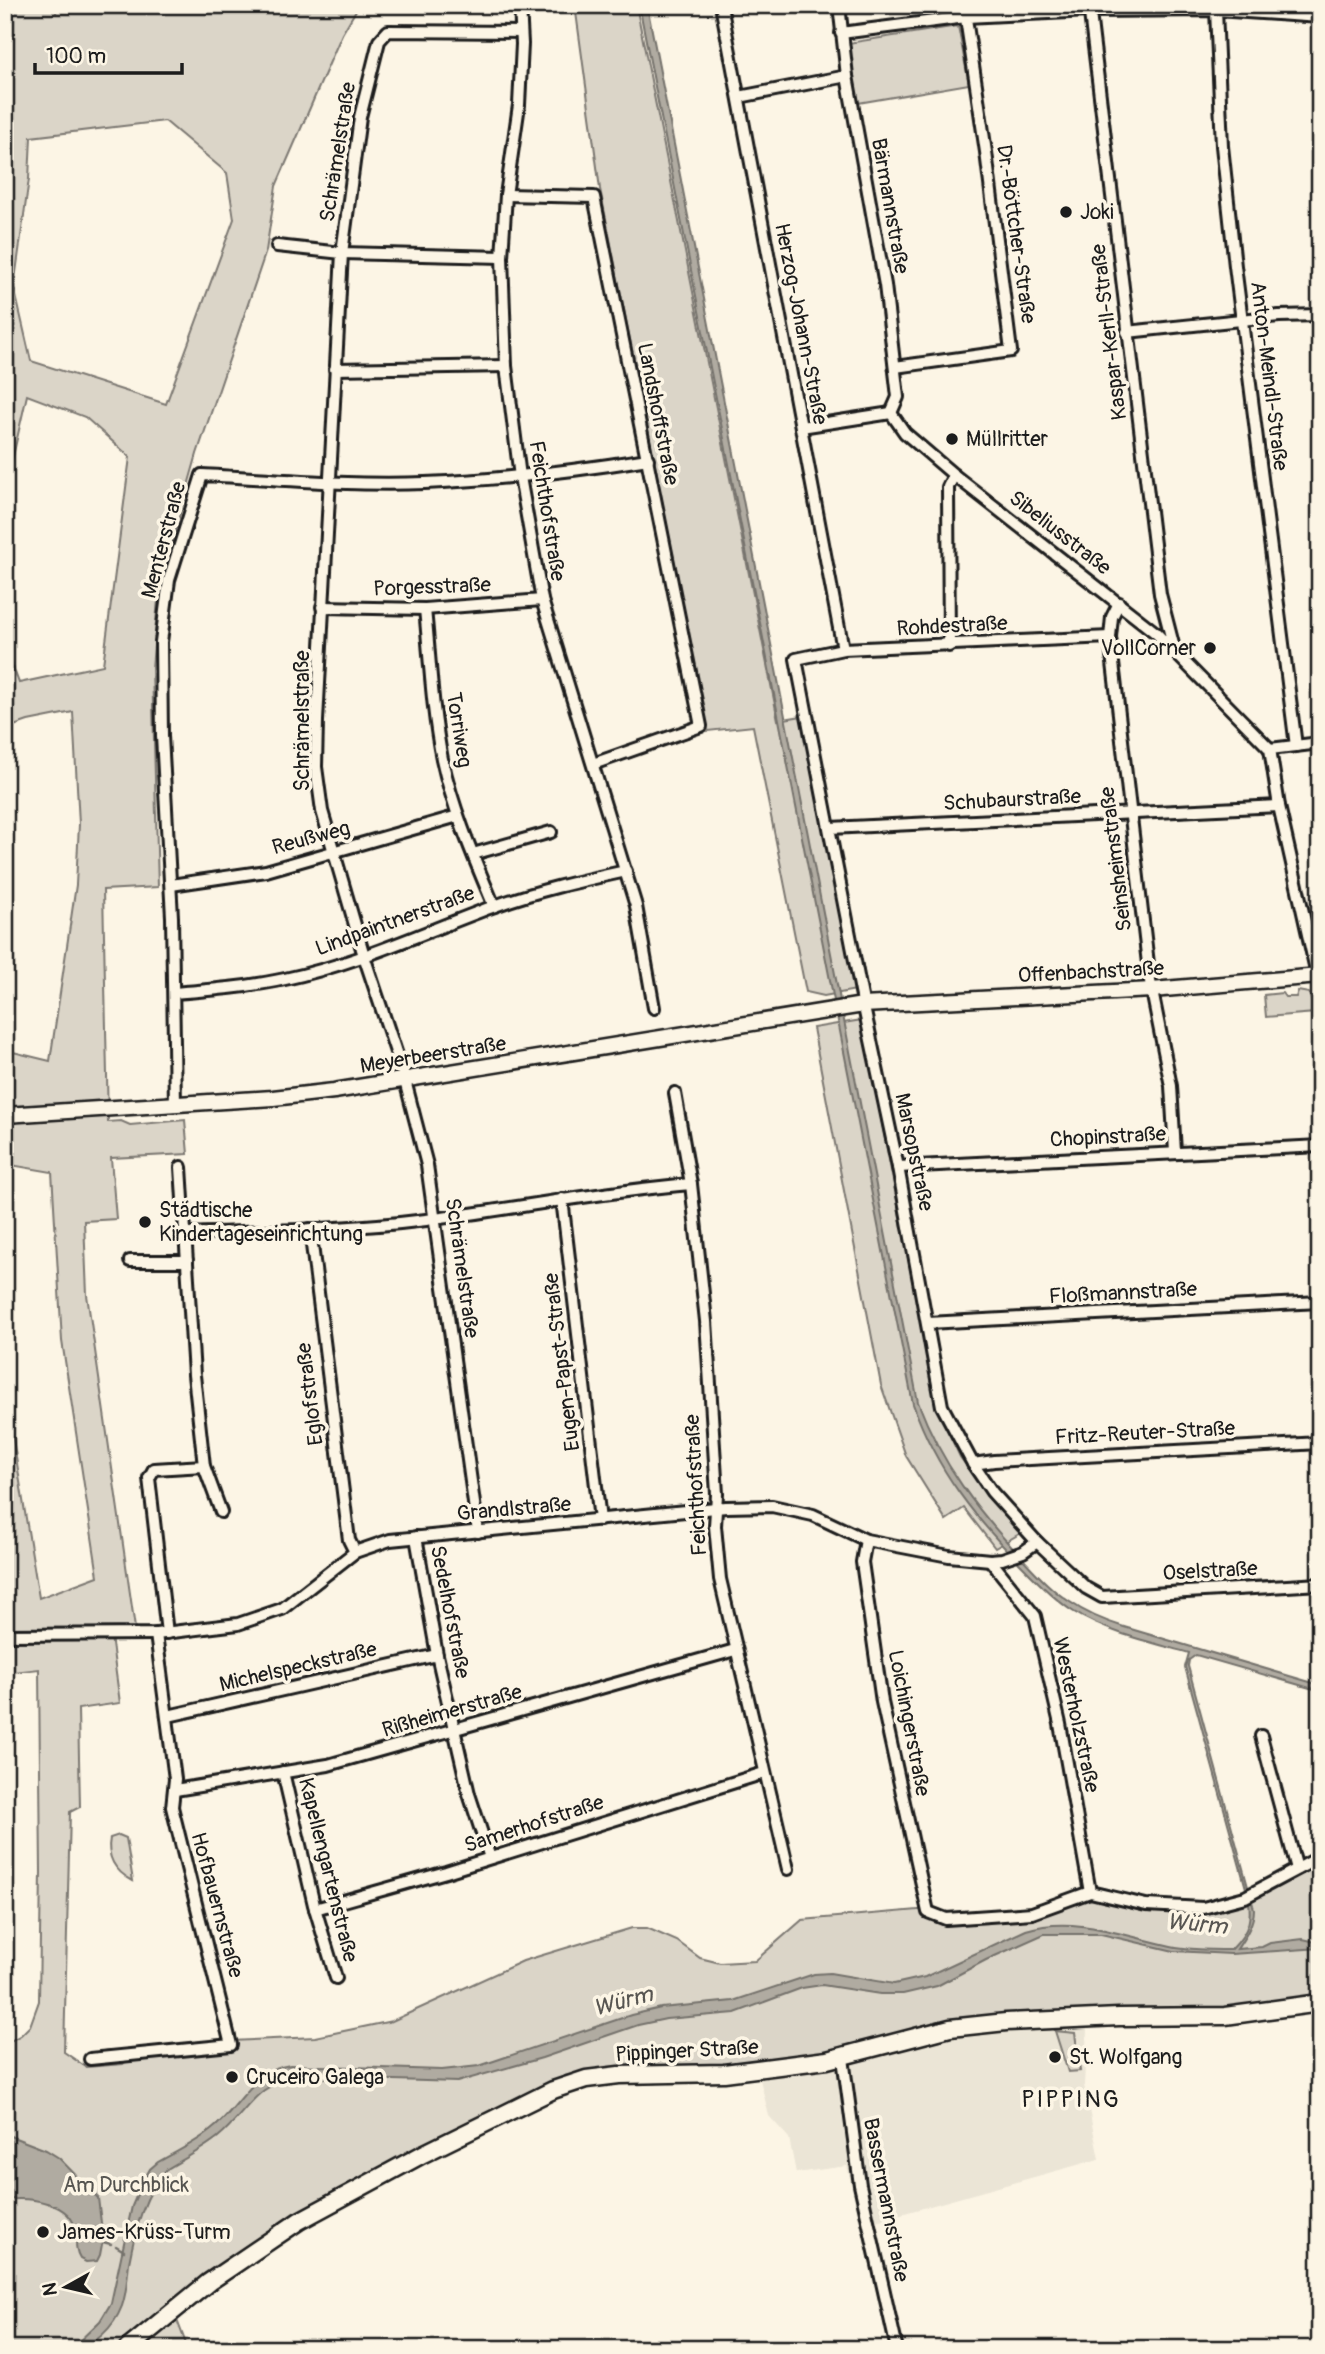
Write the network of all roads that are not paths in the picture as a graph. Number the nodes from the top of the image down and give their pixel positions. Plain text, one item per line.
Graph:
1 (520, 5) edge
2 (721, 5) edge
3 (839, 5) edge
4 (1090, 8) edge
5 (1216, 9) junction
6 (965, 11) edge
7 (1320, 17) edge
8 (521, 32) junction
9 (841, 33) junction
10 (847, 76) junction
11 (739, 97) junction
12 (506, 195) junction
13 (277, 246) dead end
14 (342, 253) junction
15 (502, 257) junction
16 (1320, 315) edge
17 (1243, 320) junction
18 (1128, 332) junction
19 (506, 366) junction
20 (895, 367) junction
21 (335, 369) junction
22 (891, 413) junction
23 (802, 427) junction
24 (648, 459) junction
25 (954, 475) junction
26 (520, 477) junction
27 (330, 482) junction
28 (542, 600) junction
29 (1119, 603) junction
30 (323, 607) junction
31 (425, 609) junction
32 (1110, 637) junction
33 (949, 646) junction
34 (843, 649) junction
35 (1175, 652) junction
36 (796, 659) joint
37 (1320, 743) edge
38 (1296, 746) junction
39 (1270, 749) junction
40 (593, 764) junction
41 (1279, 806) junction
42 (1129, 813) junction
43 (458, 816) junction
44 (830, 828) junction
45 (551, 832) dead end
46 (333, 853) junction
47 (472, 854) junction
48 (626, 872) junction
49 (171, 885) junction
50 (494, 906) junction
51 (364, 956) junction
52 (1319, 980) edge
53 (1152, 990) junction
54 (174, 993) junction
55 (856, 1007) junction
56 (654, 1008) dead end
57 (405, 1081) junction
58 (675, 1093) dead end
59 (175, 1105) junction
60 (5, 1115) edge
61 (1320, 1146) edge
62 (1175, 1152) junction
63 (181, 1167) dead end
64 (898, 1167) junction
65 (691, 1184) junction
66 (562, 1199) junction
67 (436, 1219) junction
68 (310, 1229) junction
69 (186, 1234) junction
70 (130, 1261) dead end
71 (187, 1261) junction
72 (1320, 1301) edge
73 (928, 1323) junction
74 (1320, 1443) edge
75 (973, 1464) junction
76 (204, 1466) junction
77 (716, 1508) junction
78 (221, 1512) dead end
79 (600, 1520) junction
80 (478, 1532) junction
81 (416, 1536) junction
82 (866, 1540) junction
83 (1037, 1542) junction
84 (355, 1552) junction
85 (990, 1560) junction
86 (1320, 1584) edge
87 (1102, 1597) joint
88 (162, 1633) junction
89 (5, 1635) edge
90 (735, 1650) junction
91 (436, 1655) junction
92 (168, 1716) junction
93 (455, 1730) junction
94 (1261, 1736) dead end
95 (283, 1772) junction
96 (764, 1773) junction
97 (175, 1790) junction
98 (1320, 1857) edge
99 (489, 1858) junction
100 (788, 1869) dead end
101 (1297, 1869) junction
102 (1090, 1892) junction
103 (315, 1909) junction
104 (336, 1978) dead end
105 (1320, 2003) edge
106 (842, 2058) junction
107 (90, 2059) dead end
108 (127, 2349) edge
109 (897, 2349) edge

1 - 8 street, Feichthofstraße
2 - 11 street, Herzog-Johann-Straße
3 - 9 street, Bärmannstraße
4 - 5 street
4 - 6 street
4 - 18 street, Kaspar-Kerll-Straße
5 - 7 street
5 - 17 street, Anton-Meindl-Straße
6 - 9 street
6 - 20 street, Dr.-Böttcher-Straße
8 - 12 street, Feichthofstraße
8 - 14 street, Schrämelstraße
9 - 10 street, Bärmannstraße
10 - 11 street
10 - 20 street, Bärmannstraße
11 - 23 street, Herzog-Johann-Straße
12 - 15 street, Feichthofstraße
12 - 24 street, Landshoffstraße
13 - 14 street
14 - 15 street
14 - 21 street, Schrämelstraße
15 - 19 street, Feichthofstraße
16 - 17 street
17 - 18 street
17 - 38 street, Anton-Meindl-Straße
18 - 35 street, Kaspar-Kerll-Straße
19 - 21 street
19 - 26 street, Feichthofstraße
20 - 22 street, Bärmannstraße
21 - 27 street, Schrämelstraße
22 - 23 street
22 - 25 street, Sibeliusstraße
23 - 34 street, Herzog-Johann-Straße
24 - 26 street, Menterstraße
24 - 40 street, Landshoffstraße
25 - 29 street, Sibeliusstraße
25 - 33 street
26 - 27 street, Menterstraße
26 - 28 street, Feichthofstraße
27 - 30 street, Schrämelstraße
27 - 49 street, Menterstraße
28 - 31 street, Porgesstraße
28 - 40 street, Feichthofstraße
29 - 32 street, Seinsheimstraße
29 - 35 street, Sibeliusstraße
30 - 31 street, Porgesstraße
30 - 46 street, Schrämelstraße
31 - 43 street, Torriweg
32 - 33 street, Rohdestraße
32 - 42 street, Seinsheimstraße
33 - 34 street, Rohdestraße
34 - 36 street, Rohdestraße
35 - 39 street, Sibeliusstraße
36 - 44 street, Marsopstraße
37 - 38 street
38 - 39 street
39 - 41 street
40 - 48 street, Feichthofstraße
41 - 42 street, Schubaurstraße
41 - 52 street
42 - 44 street, Schubaurstraße
42 - 53 street, Seinsheimstraße
43 - 46 street, Reußweg
43 - 47 street, Torriweg
44 - 55 street, Marsopstraße
45 - 47 street
46 - 49 street, Reußweg
46 - 51 street, Schrämelstraße
47 - 50 street, Torriweg
48 - 50 street, Lindpaintnerstraße
48 - 56 street, Feichthofstraße
49 - 54 street, Menterstraße
50 - 51 street, Lindpaintnerstraße
51 - 54 street, Lindpaintnerstraße
51 - 57 street, Schrämelstraße
52 - 53 street, Offenbachstraße
53 - 55 street, Offenbachstraße
53 - 62 street, Seinsheimstraße
54 - 59 street, Menterstraße
55 - 57 street, Meyerbeerstraße
55 - 64 street, Marsopstraße
57 - 59 street, Meyerbeerstraße
57 - 67 street, Schrämelstraße
58 - 65 street, Feichthofstraße
59 - 60 street, Meyerbeerstraße
61 - 62 street, Chopinstraße
62 - 64 street, Chopinstraße
63 - 69 street
64 - 73 street, Marsopstraße
65 - 66 street
65 - 77 street, Feichthofstraße
66 - 67 street
66 - 79 street, Eugen-Papst-Straße
67 - 68 street
67 - 80 street, Schrämelstraße
68 - 69 street
68 - 84 street, Eglofstraße
69 - 71 street
70 - 71 street
71 - 76 street
72 - 73 street, Floßmannstraße
73 - 75 street, Marsopstraße
74 - 75 street, Fritz-Reuter-Straße
75 - 83 street, Marsopstraße
76 - 78 street
76 - 88 street, Hofbauernstraße
77 - 79 street, Grandlstraße
77 - 82 street, Grandlstraße
77 - 90 street, Feichthofstraße
79 - 80 street, Grandlstraße
80 - 81 street, Grandlstraße
81 - 84 street, Grandlstraße
81 - 91 street, Sedelhofstraße
82 - 85 street, Grandlstraße
82 - 102 street, Loichingerstraße
83 - 85 street, Grandlstraße
83 - 87 street, Marsopstraße
84 - 88 street, Grandlstraße
85 - 102 street, Westerholzstraße
86 - 87 street, Oselstraße
88 - 89 street, Grandlstraße
88 - 92 street, Hofbauernstraße
90 - 93 street, Rißheimerstraße
90 - 96 street, Feichthofstraße
91 - 92 street, Michelspeckstraße
91 - 93 street, Sedelhofstraße
92 - 97 street, Hofbauernstraße
93 - 95 street, Rißheimerstraße
93 - 99 street, Sedelhofstraße
94 - 101 street
95 - 97 street, Rißheimerstraße
95 - 103 street, Kapellengartenstraße
96 - 99 street, Samerhofstraße
96 - 100 street, Feichthofstraße
97 - 107 street, Hofbauernstraße
98 - 101 street
99 - 103 street, Samerhofstraße
101 - 102 street
103 - 104 street, Kapellengartenstraße
105 - 106 main road, Pippinger Straße
106 - 108 main road, Pippinger Straße
106 - 109 street, Bassermannstraße

